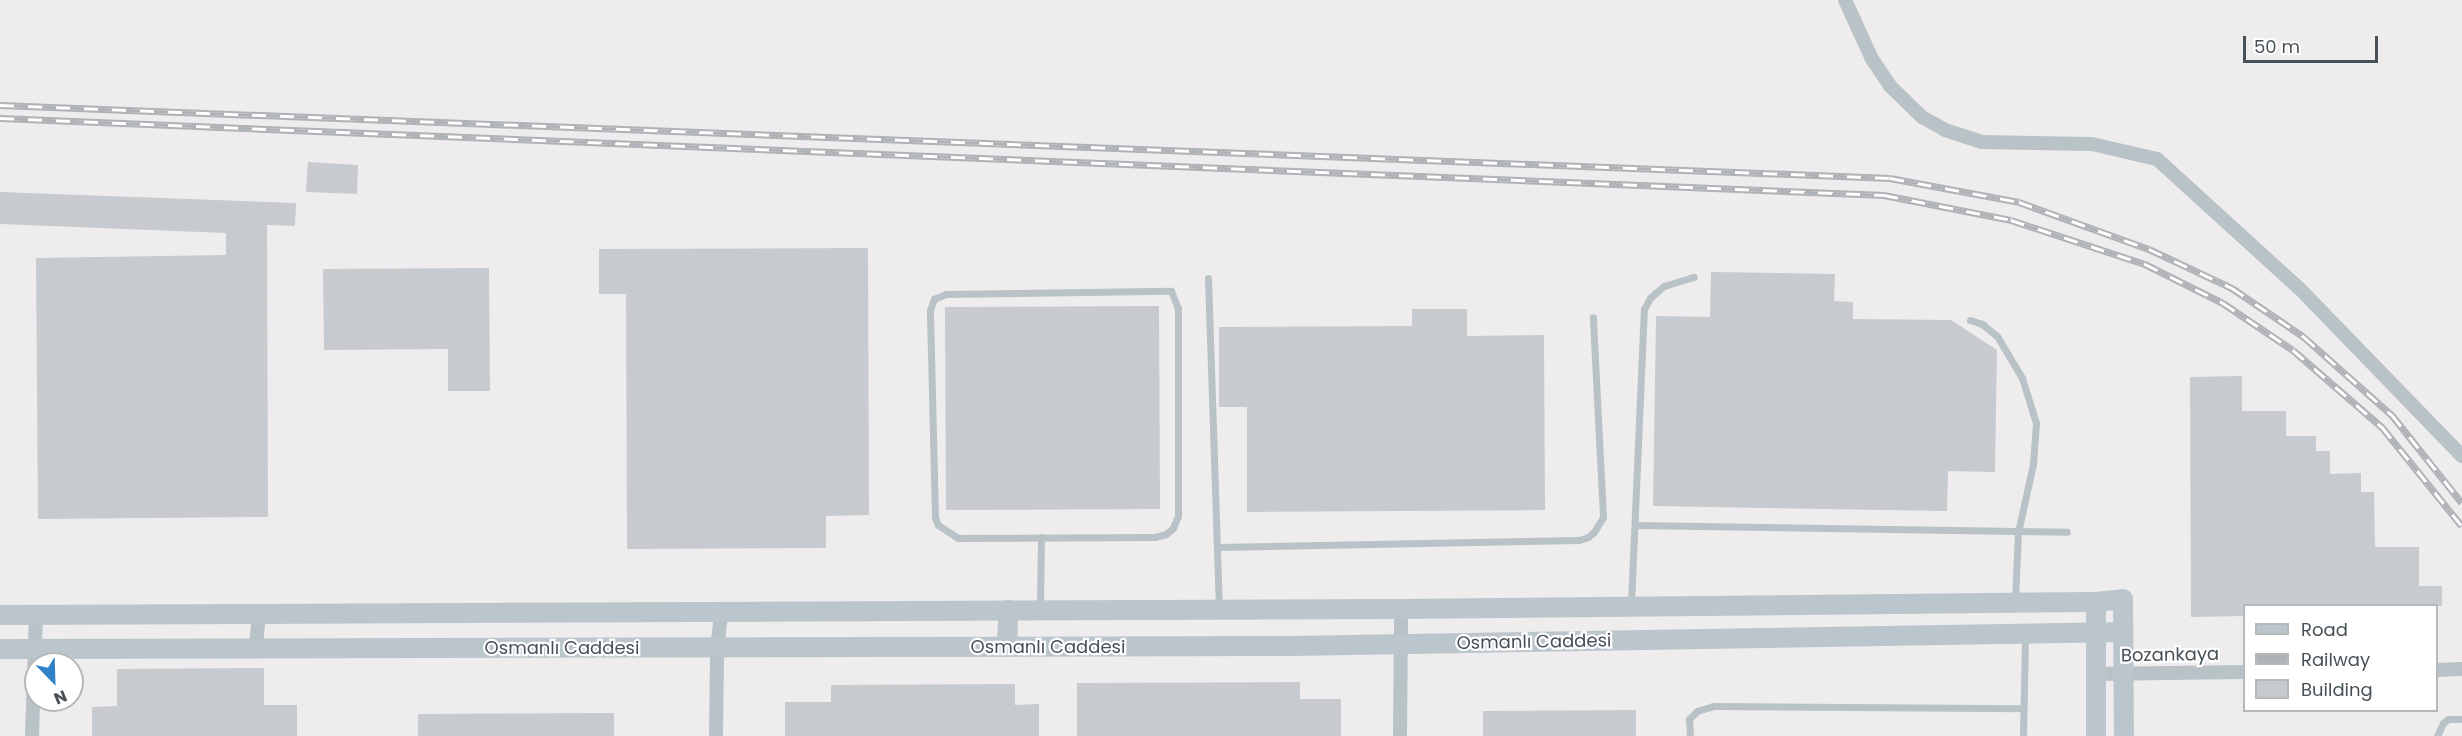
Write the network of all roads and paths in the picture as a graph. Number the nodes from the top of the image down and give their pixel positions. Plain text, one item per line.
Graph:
1 (1845, 0) edge
2 (1694, 277) dead end
3 (1208, 278) dead end
4 (1593, 317) dead end
5 (1970, 320) dead end
6 (2462, 456) edge
7 (1635, 525) junction
8 (2018, 532) junction
9 (2067, 532) dead end
10 (1041, 537) junction
11 (1217, 547) junction
12 (2014, 602) junction
13 (2096, 602) junction
14 (1631, 606) junction
15 (1401, 609) junction
16 (722, 610) junction
17 (1008, 610) junction
18 (1040, 610) junction
19 (1219, 610) junction
20 (36, 614) junction
21 (259, 614) junction
22 (0, 615) edge
23 (2123, 632) junction
24 (2025, 634) junction
25 (2096, 634) junction
26 (1399, 644) junction
27 (256, 647) junction
28 (1007, 647) junction
29 (33, 648) junction
30 (717, 648) junction
31 (0, 649) edge
32 (2462, 669) edge
33 (2438, 670) edge
34 (2243, 672) edge
35 (2096, 674) junction
36 (2124, 674) junction
37 (2023, 708) junction
38 (2462, 719) edge
39 (32, 736) edge
40 (716, 736) edge
41 (1400, 736) edge
42 (1690, 736) edge
43 (2023, 736) edge
44 (2096, 736) edge
45 (2124, 736) edge
46 (2437, 736) edge

1 - 6 street
2 - 7 lane
3 - 11 lane
4 - 11 lane
5 - 8 lane
7 - 8 lane
7 - 14 lane
8 - 9 lane
8 - 12 lane
10 - 10 lane
10 - 18 lane
11 - 19 lane
12 - 13 street
12 - 14 street
13 - 23 street
13 - 25 street
14 - 15 street
15 - 19 street
15 - 26 street
16 - 17 street
16 - 21 street
16 - 30 street
17 - 18 street
17 - 28 street
18 - 19 street
20 - 21 street
20 - 22 street
20 - 29 street
21 - 27 street
23 - 25 street, Osmanlı Caddesi
23 - 36 street
24 - 25 street, Osmanlı Caddesi
24 - 26 street, Osmanlı Caddesi
24 - 37 lane
25 - 35 street
26 - 28 street, Osmanlı Caddesi
26 - 41 street
27 - 29 street, Osmanlı Caddesi
27 - 30 street, Osmanlı Caddesi
28 - 30 street, Osmanlı Caddesi
29 - 31 street, Osmanlı Caddesi
29 - 39 street
30 - 40 street
32 - 33 street
34 - 36 street, Bozankaya
35 - 36 street, Bozankaya
35 - 44 street
36 - 45 street
37 - 42 lane
37 - 43 lane
38 - 46 lane

